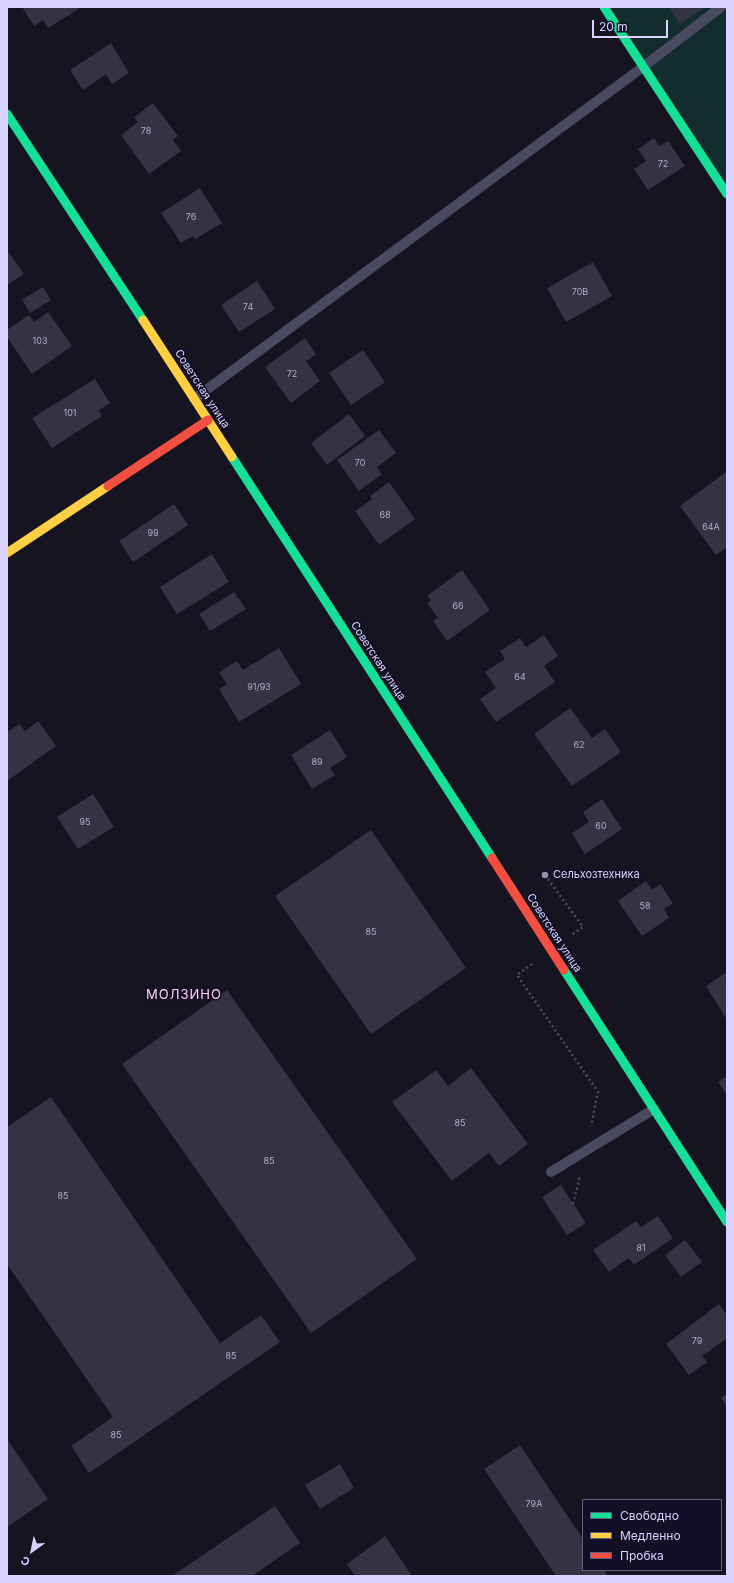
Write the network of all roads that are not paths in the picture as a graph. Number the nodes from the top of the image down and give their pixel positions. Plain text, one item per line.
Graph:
1 (604, 7) edge
2 (721, 7) edge
3 (642, 67) junction
4 (7, 114) edge
5 (727, 194) edge
6 (194, 399) junction
7 (208, 420) junction
8 (7, 553) edge
9 (654, 1109) junction
10 (551, 1172) dead end
11 (727, 1222) edge

1 - 3 street
2 - 3 lane
3 - 5 street
3 - 6 lane
4 - 6 street, Советская улица
6 - 7 street, Советская улица
7 - 8 street
7 - 9 street, Советская улица
9 - 10 lane
9 - 11 street, Советская улица

